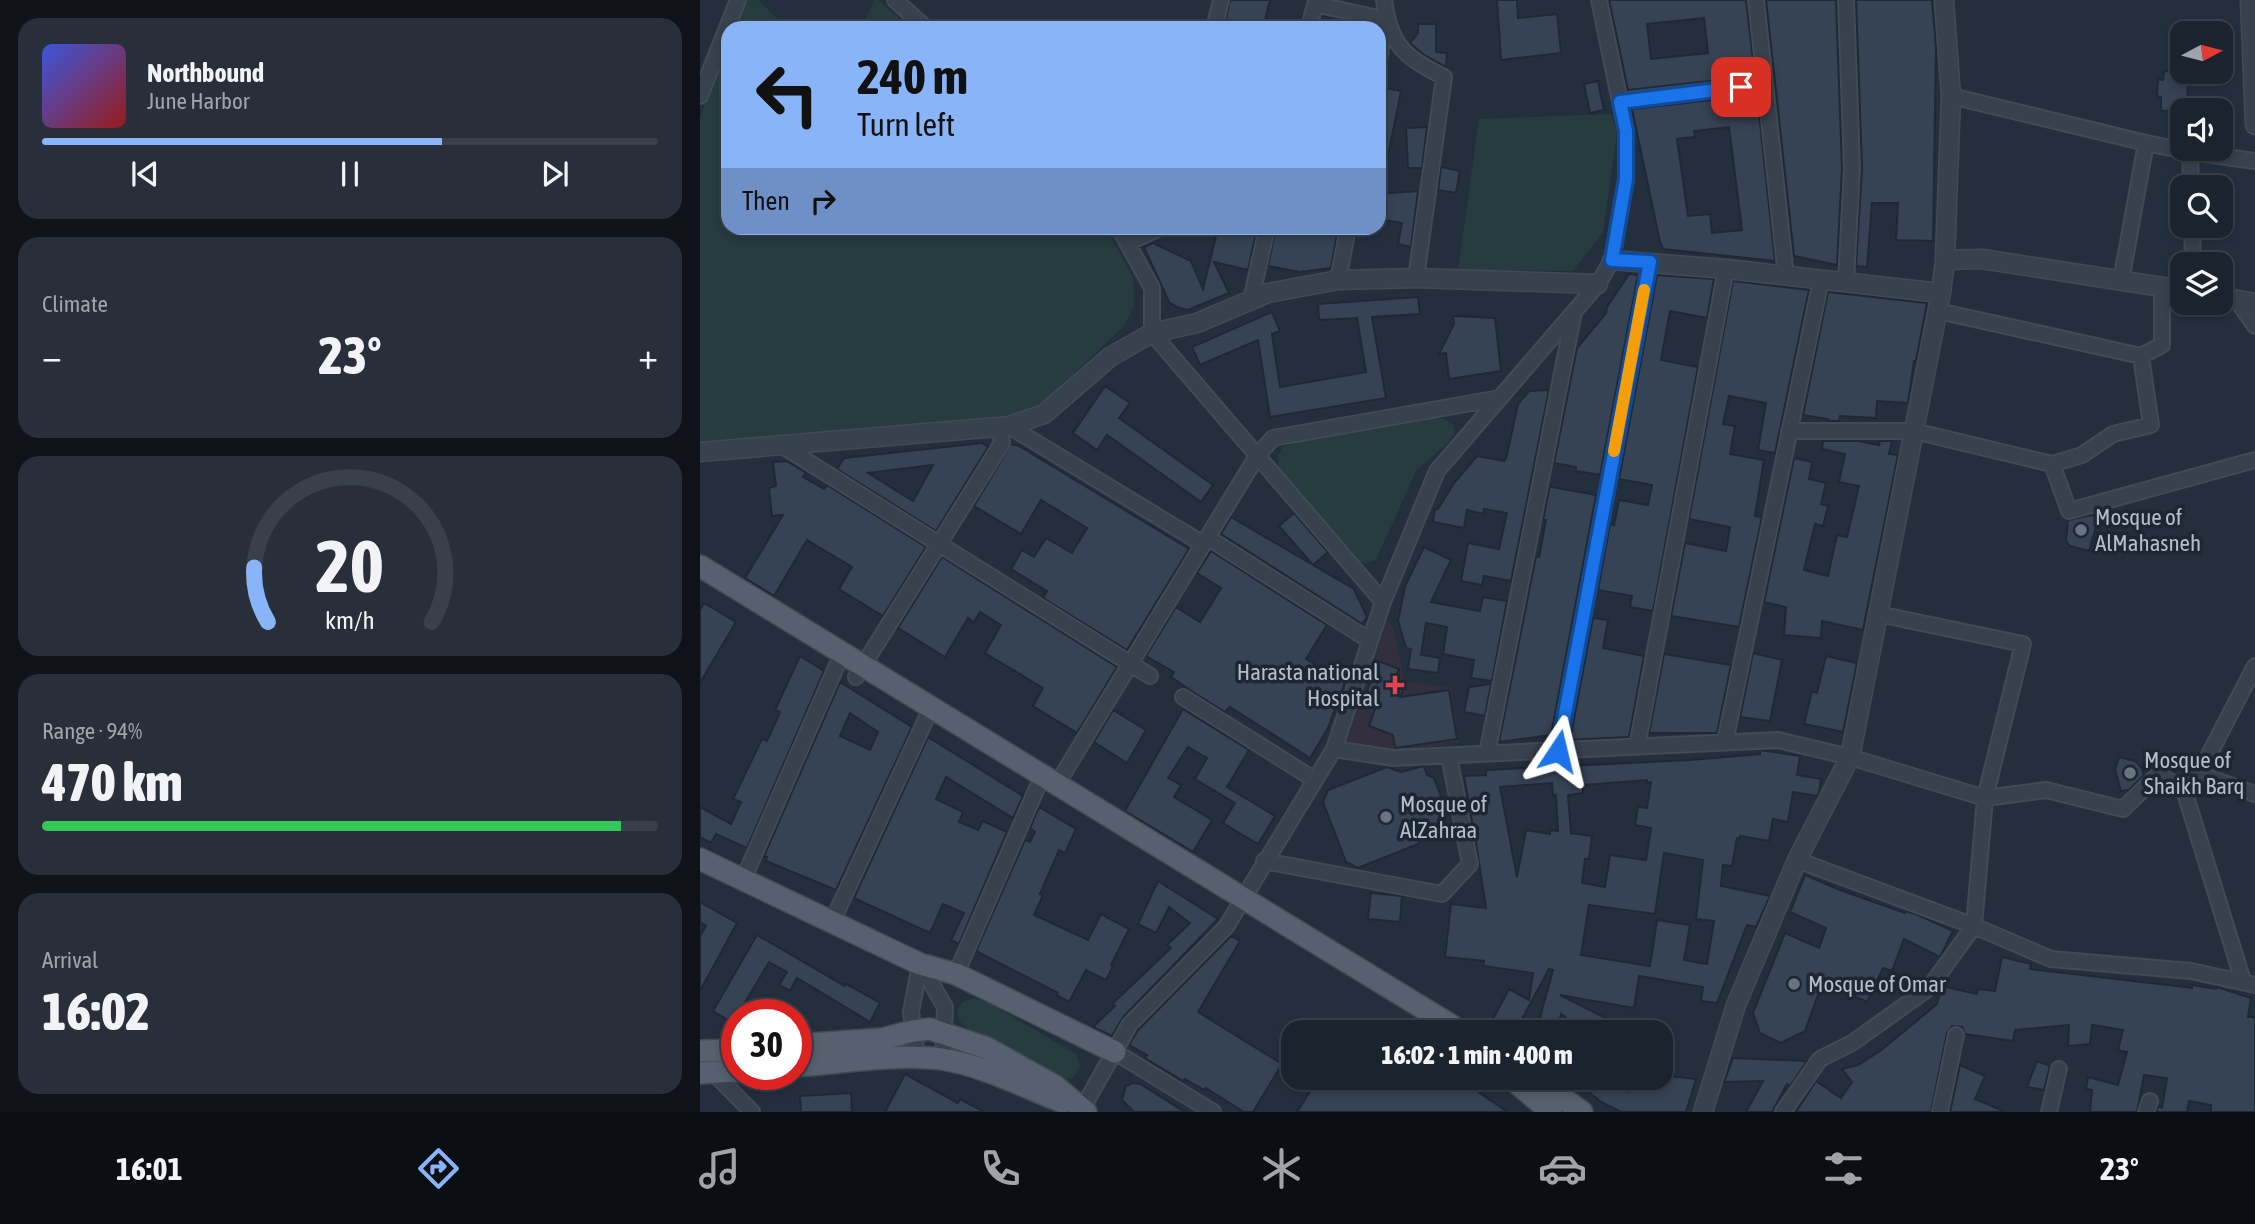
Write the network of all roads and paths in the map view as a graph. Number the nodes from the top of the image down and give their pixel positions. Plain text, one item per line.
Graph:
1 (738, 0) edge
2 (894, 0) edge
3 (1221, 0) edge
4 (1384, 0) edge
5 (1599, 0) edge
6 (1756, 0) edge
7 (1846, 0) edge
8 (1944, 0) edge
9 (2250, 0) edge
10 (1386, 20) junction
11 (730, 21) edge
12 (918, 21) edge
13 (1215, 21) edge
14 (1311, 21) edge
15 (721, 43) edge
16 (1765, 84) junction
17 (700, 96) edge
18 (1951, 96) junction
19 (1620, 102) junction
20 (2254, 107) edge
21 (2255, 125) edge
22 (2146, 143) junction
23 (2170, 148) edge
24 (2233, 158) edge
25 (2255, 161) edge
26 (1123, 235) edge
27 (1145, 235) edge
28 (1265, 235) edge
29 (1347, 235) edge
30 (1128, 243) junction
31 (1612, 260) junction
32 (1945, 260) junction
33 (1650, 262) junction
34 (1726, 269) junction
35 (1786, 276) junction
36 (1416, 278) junction
37 (1821, 279) junction
38 (1338, 280) junction
39 (2121, 281) junction
40 (1846, 282) junction
41 (1598, 284) junction
42 (2162, 287) junction
43 (2170, 288) edge
44 (2233, 299) edge
45 (1251, 300) junction
46 (1939, 302) junction
47 (2233, 303) edge
48 (2255, 303) edge
49 (1574, 311) junction
50 (2255, 326) edge
51 (1152, 334) junction
52 (2141, 356) junction
53 (1500, 398) junction
54 (1005, 426) junction
55 (1789, 431) junction
56 (1914, 431) junction
57 (781, 445) junction
58 (700, 452) edge
59 (1257, 456) junction
60 (2255, 460) edge
61 (2052, 464) junction
62 (939, 544) junction
63 (1203, 544) junction
64 (700, 566) edge
65 (700, 581) edge
66 (1383, 602) junction
67 (1878, 614) junction
68 (1369, 640) junction
69 (1130, 664) junction
70 (837, 665) junction
71 (2255, 666) edge
72 (859, 671) junction
73 (1150, 676) dead end
74 (1183, 697) dead end
75 (926, 719) junction
76 (1725, 742) junction
77 (1637, 747) junction
78 (1334, 749) junction
79 (1558, 751) junction
80 (1487, 754) junction
81 (1449, 756) junction
82 (1850, 757) junction
83 (2199, 774) junction
84 (1315, 780) junction
85 (1047, 786) junction
86 (2184, 790) junction
87 (2255, 794) edge
88 (1985, 798) junction
89 (700, 859) edge
90 (1797, 860) junction
91 (1264, 861) junction
92 (743, 880) junction
93 (1239, 903) junction
94 (832, 922) junction
95 (1974, 926) junction
96 (920, 964) junction
97 (956, 974) junction
98 (2249, 983) edge
99 (1419, 1020) edge
100 (1441, 1020) edge
101 (913, 1031) junction
102 (945, 1033) junction
103 (1956, 1035) dead end
104 (812, 1044) edge
105 (721, 1050) edge
106 (700, 1051) edge
107 (1115, 1052) junction
108 (917, 1057) junction
109 (943, 1059) junction
110 (812, 1065) edge
111 (2059, 1069) dead end
112 (705, 1070) edge
113 (1525, 1090) edge
114 (1552, 1090) edge
115 (1084, 1111) edge
116 (752, 1112) edge
117 (1213, 1112) edge
118 (1550, 1112) edge
119 (1582, 1112) edge
120 (1703, 1112) edge
121 (1783, 1112) edge
122 (1940, 1112) edge
123 (2049, 1112) edge

1 - 11 street
2 - 12 street
3 - 13 street
4 - 10 street
5 - 19 street
6 - 16 street
7 - 40 street
8 - 18 street
9 - 20 street
10 - 14 street
10 - 36 street
15 - 17 street
16 - 19 street
16 - 35 street
18 - 22 street
18 - 32 street
19 - 31 street
20 - 21 street
22 - 23 street
22 - 39 street
24 - 25 street
26 - 30 street
27 - 30 street
28 - 45 street
29 - 38 street
30 - 51 street
31 - 33 street
31 - 41 street
32 - 39 street
32 - 46 street
33 - 34 street
33 - 79 street
34 - 35 street
34 - 77 street
35 - 37 street
36 - 38 street
36 - 41 street
37 - 40 street
37 - 55 street
38 - 45 street
39 - 42 street
40 - 46 street
41 - 49 street
42 - 43 street
42 - 52 street
44 - 48 street
45 - 51 street
46 - 52 street
46 - 56 street
47 - 50 street
49 - 53 street
49 - 80 street
51 - 54 street
51 - 59 street
52 - 61 street
53 - 59 street
53 - 66 street
54 - 57 street
54 - 62 street
54 - 63 street
55 - 56 street
55 - 76 street
56 - 61 street
56 - 67 street
57 - 58 street
57 - 62 street
59 - 63 street
59 - 66 street
60 - 61 street
62 - 69 street
62 - 72 street
63 - 68 street
63 - 69 street
64 - 72 main road
65 - 70 main road
66 - 68 street
67 - 82 street
67 - 88 street
68 - 78 street
69 - 73 street
69 - 85 street
70 - 72 main road
70 - 92 street
71 - 83 street
72 - 75 main road
72 - 85 main road
74 - 84 street
75 - 85 main road
75 - 94 street
76 - 77 street
76 - 82 street
77 - 79 street
78 - 81 street
78 - 84 street
79 - 80 street
80 - 81 street
81 - 91 street
82 - 88 street
82 - 90 street
83 - 86 street
83 - 87 street
84 - 91 street
85 - 93 main road
85 - 97 street
86 - 88 street
86 - 98 street
88 - 95 street
89 - 92 main road
90 - 95 street
90 - 120 street
91 - 93 street
92 - 94 main road
93 - 99 main road
93 - 100 main road
93 - 107 street
94 - 96 main road
95 - 98 street
95 - 121 street
96 - 97 main road
96 - 101 street
96 - 102 street
97 - 107 main road
101 - 102 main road
101 - 104 main road
101 - 108 street
102 - 109 street
102 - 115 main road
103 - 122 street
105 - 106 main road
107 - 115 street
107 - 117 street
108 - 109 main road
108 - 110 main road
109 - 115 main road
111 - 123 street
112 - 116 street
113 - 118 main road
114 - 119 main road

